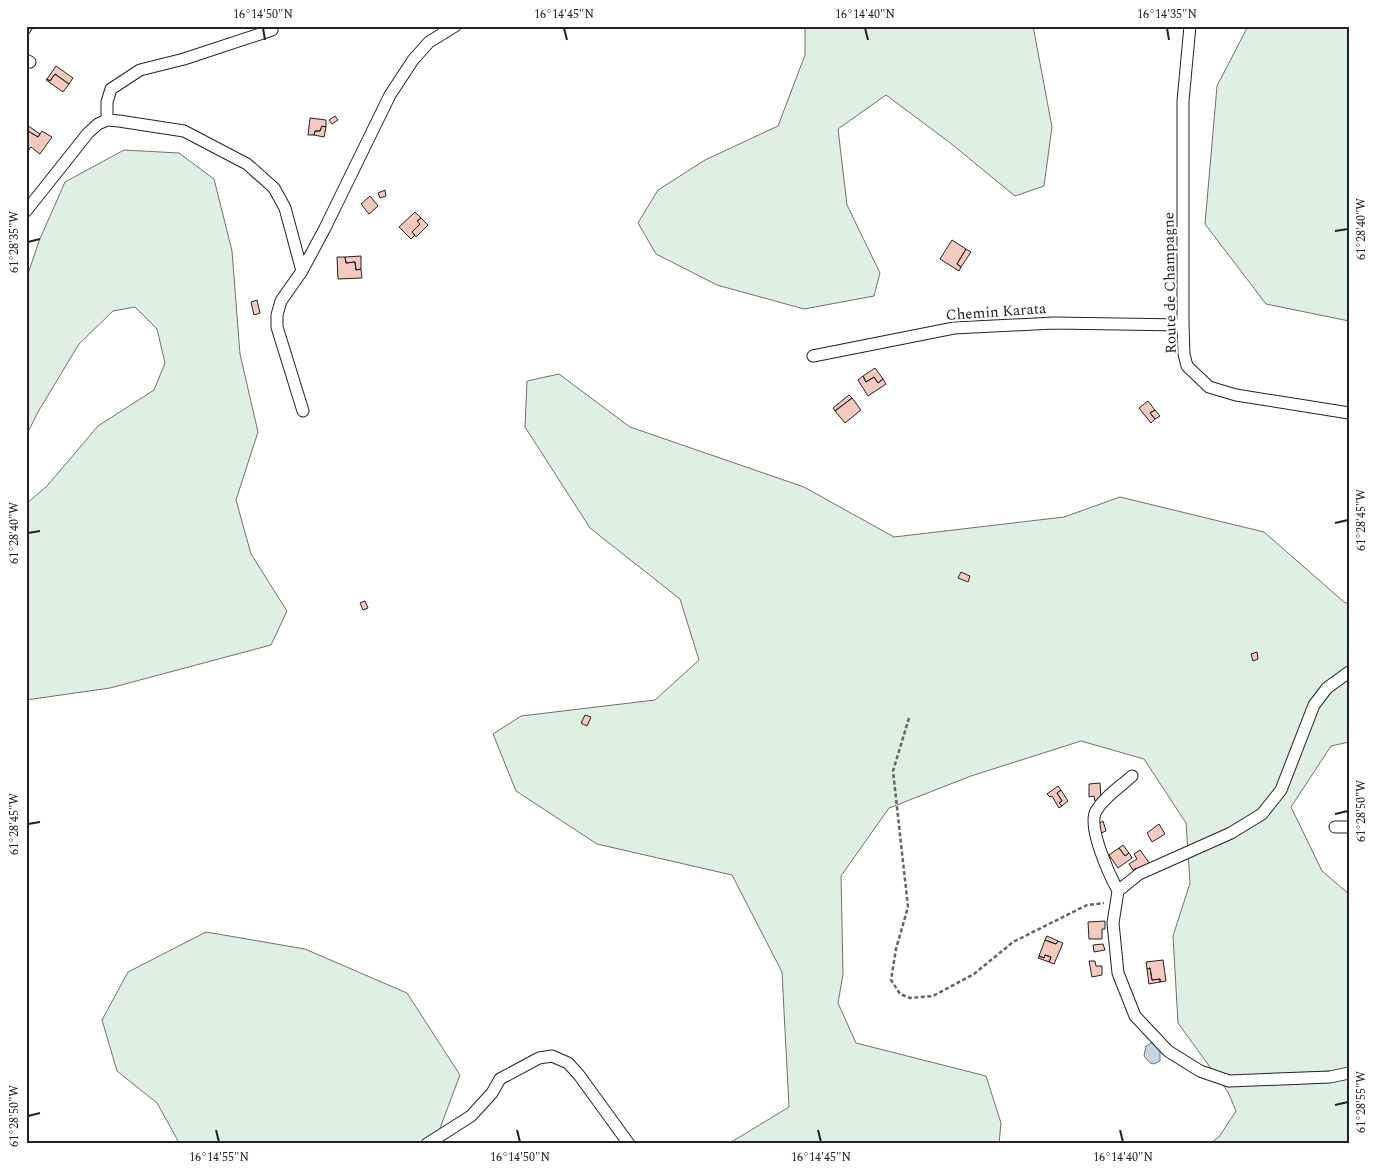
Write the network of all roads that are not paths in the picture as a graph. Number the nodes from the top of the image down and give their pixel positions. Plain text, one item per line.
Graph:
1 (455, 26) edge
2 (1190, 26) edge
3 (272, 30) dead end
4 (107, 120) junction
5 (26, 211) edge
6 (302, 271) junction
7 (1183, 324) junction
8 (813, 356) dead end
9 (303, 411) dead end
10 (1349, 413) edge
11 (1349, 672) edge
12 (1132, 776) dead end
13 (1349, 826) edge
14 (1335, 828) dead end
15 (1117, 897) junction
16 (1349, 1073) edge
17 (427, 1144) edge
18 (629, 1144) edge

1 - 6 street
2 - 7 street, Route de Champagne
3 - 4 street
4 - 5 street
4 - 6 street
6 - 9 street
7 - 8 street, Chemin Karata
7 - 10 street, Route de Champagne
11 - 15 street
12 - 15 street
13 - 14 street
15 - 16 street
17 - 18 street

